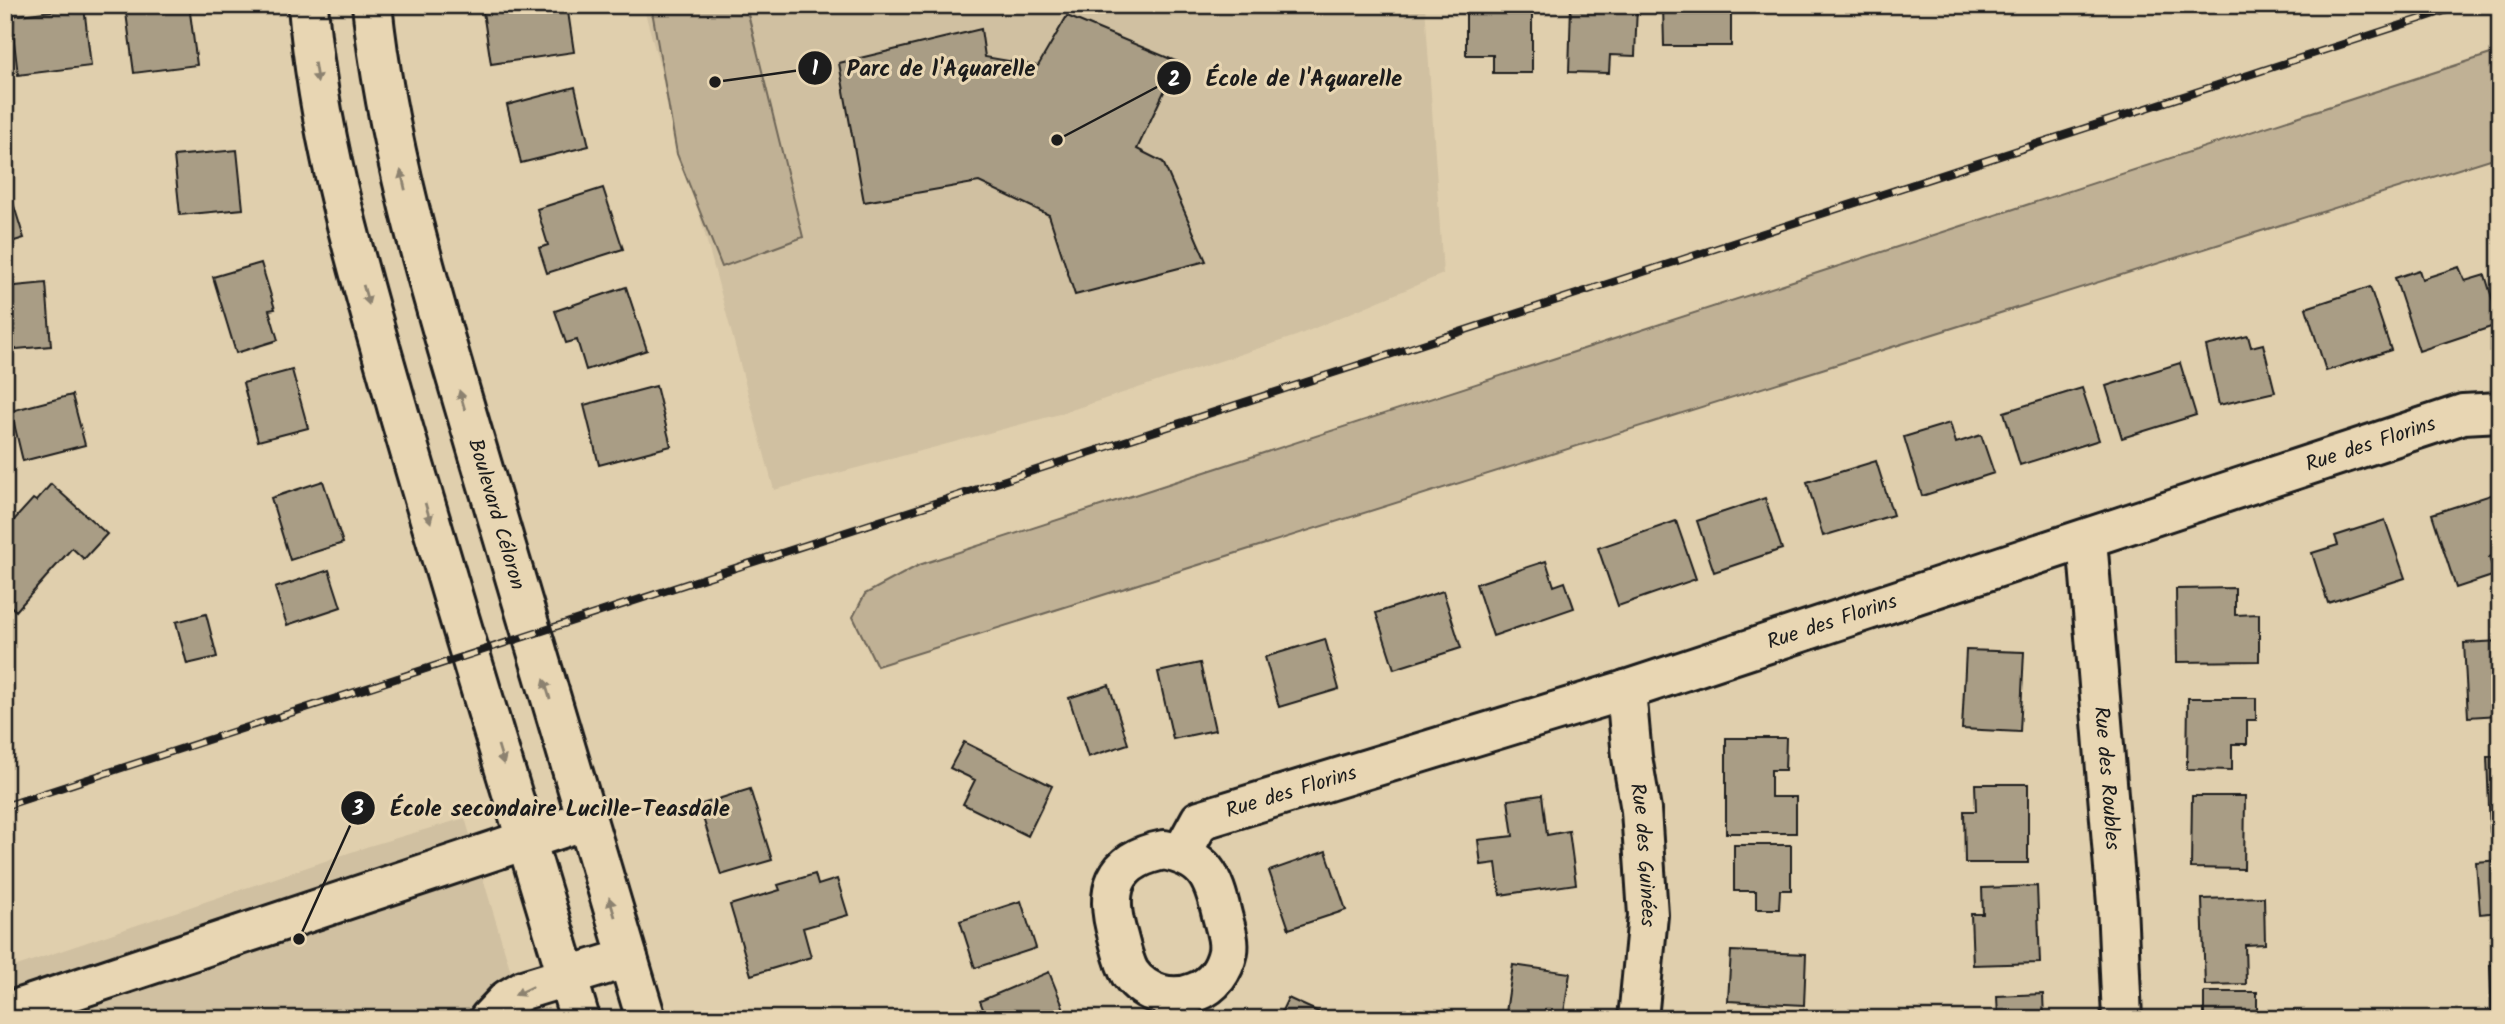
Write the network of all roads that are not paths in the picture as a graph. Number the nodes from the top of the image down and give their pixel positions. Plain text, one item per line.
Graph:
1 (308, 5) edge
2 (372, 5) edge
3 (2500, 412) edge
4 (2087, 539) junction
5 (1626, 690) junction
6 (586, 820) junction
7 (526, 839) junction
8 (1182, 853) dead end
9 (628, 958) junction
10 (567, 977) junction
11 (5, 1013) edge
12 (489, 1019) edge
13 (580, 1019) edge
14 (646, 1019) edge
15 (1638, 1019) edge
16 (2122, 1019) edge

1 -> 7 street
6 -> 2 street, Boulevard Céloron
3 - 4 street, Rue des Florins
4 - 5 street, Rue des Florins
4 - 16 street, Rue des Roubles
5 - 8 street, Rue des Florins
5 - 15 street, Rue des Guinées
6 - 7 street
9 -> 6 street, Boulevard Céloron
7 - 10 street
7 - 11 street
9 - 10 street
9 - 14 street, Boulevard Céloron
10 -> 12 street
10 - 13 street

